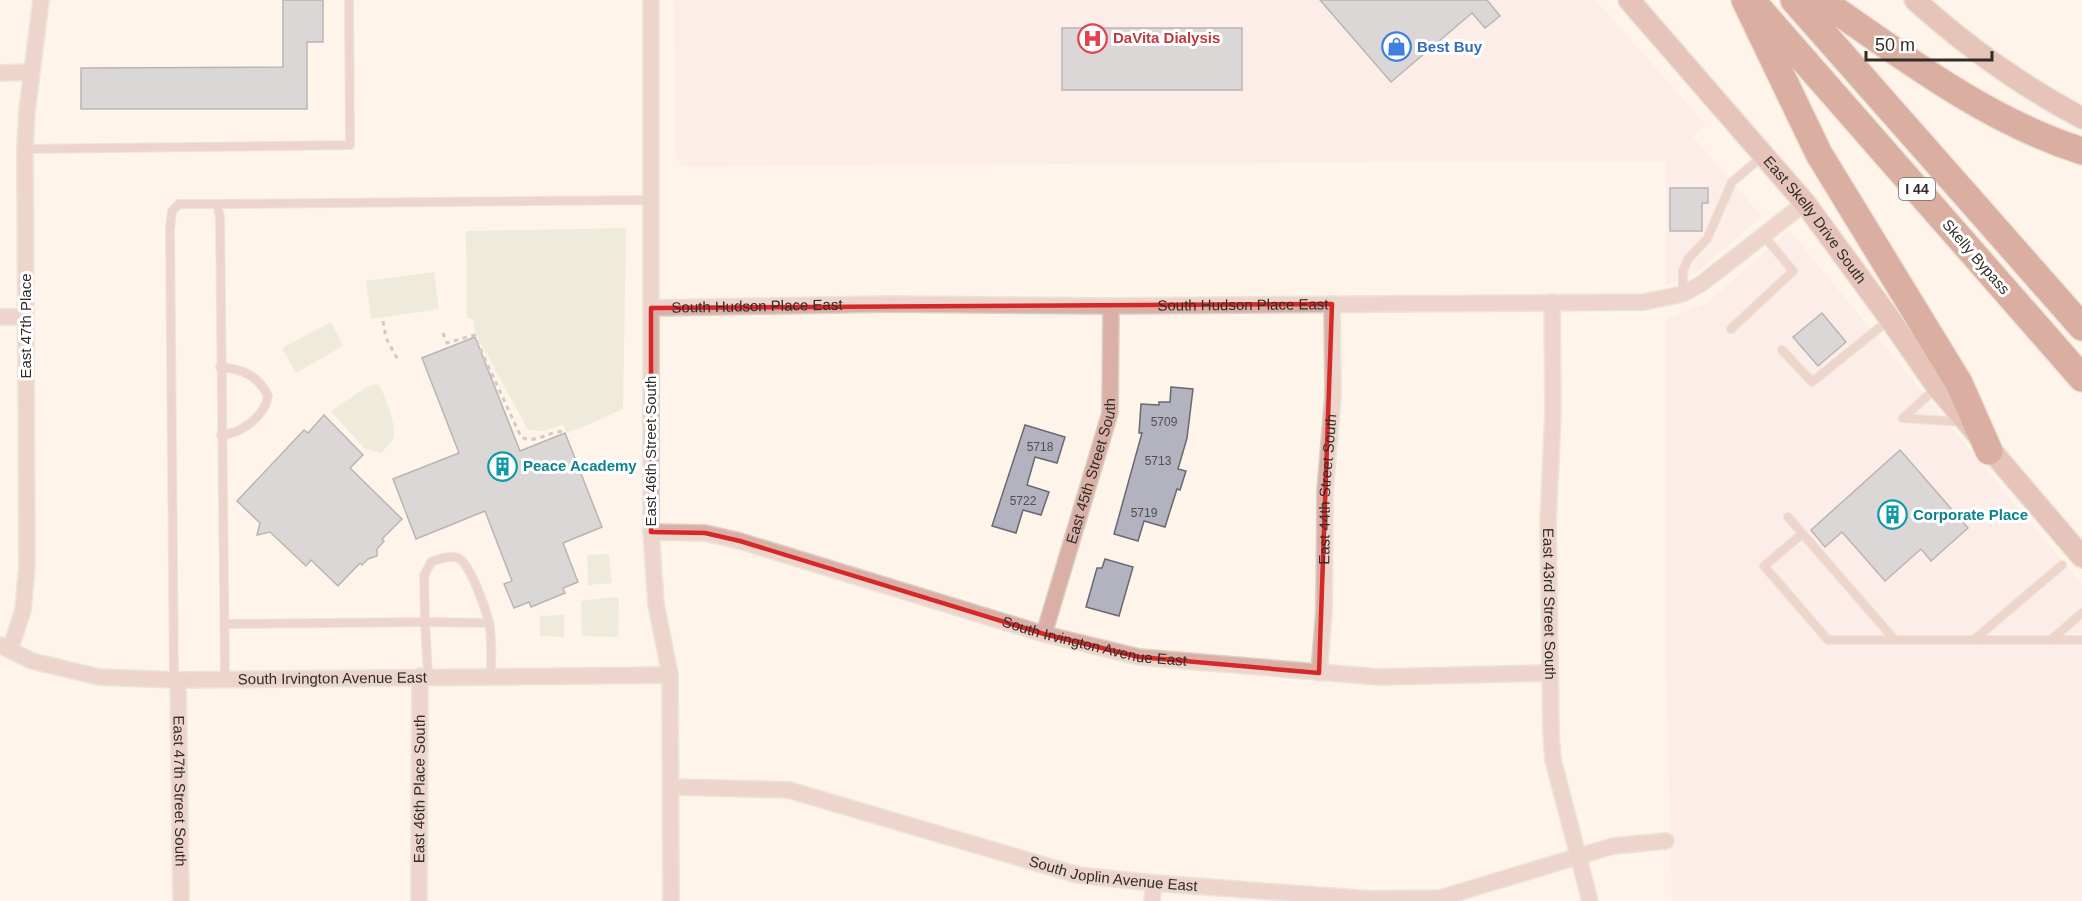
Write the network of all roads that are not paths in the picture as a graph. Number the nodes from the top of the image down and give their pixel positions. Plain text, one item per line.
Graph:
1 (41, 0) edge
2 (349, 0) edge
3 (651, 0) edge
4 (1629, 0) edge
5 (1745, 0) edge
6 (1752, 0) edge
7 (1794, 0) edge
8 (1821, 0) edge
9 (1915, 0) edge
10 (31, 72) junction
11 (0, 73) edge
12 (2082, 118) edge
13 (25, 148) junction
14 (2082, 151) edge
15 (1764, 156) junction
16 (651, 201) junction
17 (1805, 203) junction
18 (217, 204) junction
19 (1765, 237) junction
20 (1683, 294) junction
21 (1552, 302) junction
22 (1332, 304) junction
23 (1111, 306) junction
24 (651, 308) junction
25 (0, 317) edge
26 (26, 317) junction
27 (1890, 319) junction
28 (2082, 327) edge
29 (1731, 329) dead end
30 (1782, 350) dead end
31 (220, 368) junction
32 (2082, 378) edge
33 (1937, 387) junction
34 (1965, 422) junction
35 (221, 435) junction
36 (1989, 451) junction
37 (1788, 518) dead end
38 (651, 532) junction
39 (1802, 534) junction
40 (2082, 557) edge
41 (2062, 565) dead end
42 (2082, 613) edge
43 (425, 622) junction
44 (489, 623) junction
45 (225, 624) junction
46 (1044, 634) junction
47 (2053, 638) junction
48 (1894, 639) junction
49 (1975, 639) junction
50 (2082, 640) edge
51 (5, 648) edge
52 (1319, 673) junction
53 (1550, 673) junction
54 (491, 675) junction
55 (670, 675) junction
56 (424, 676) junction
57 (176, 680) junction
58 (225, 680) junction
59 (671, 788) junction
60 (1666, 842) dead end
61 (1579, 856) junction
62 (1154, 883) junction
63 (1371, 900) edge
64 (181, 901) edge
65 (419, 901) edge
66 (672, 901) edge
67 (1152, 901) edge
68 (1590, 901) edge

1 - 10 street, East 47th Place
2 - 13 lane
3 - 16 street, East 46th Street South
4 - 15 main road, East Skelly Drive South
5 - 36 highway
6 - 32 highway, Skelly Bypass / I 44
7 - 28 highway, I 44
8 - 14 highway
9 - 12 main road
10 - 11 street
10 - 13 street, East 47th Place
13 - 26 street, East 47th Place
15 - 17 main road, East Skelly Drive South
15 - 20 lane
16 - 18 lane
16 - 24 street, East 46th Street South
17 - 19 street, South Hudson Place East
17 - 27 main road, East Skelly Drive South
18 - 31 lane
18 - 57 lane
19 - 20 street, South Hudson Place East
19 - 29 lane
20 - 21 street, South Hudson Place East
21 - 22 street, South Hudson Place East
21 - 53 street, East 43rd Street South
22 - 23 street, South Hudson Place East
22 - 52 street, East 44th Street South
23 - 24 street, South Hudson Place East
23 - 46 street, East 45th Street South
24 - 38 street, East 46th Street South
25 - 26 street
26 - 51 street, East 47th Place
27 - 30 lane
27 - 33 main road, East Skelly Drive South
31 - 35 lane
31 - 35 lane
33 - 34 main road, East Skelly Drive South
33 - 34 lane
34 - 36 main road, East Skelly Drive South
35 - 45 lane
36 - 40 main road, East Skelly Drive South
37 - 39 lane
38 - 46 street, South Irvington Avenue East
38 - 55 street, East 46th Street South
39 - 48 lane
39 - 48 lane
41 - 49 lane
42 - 47 lane
43 - 44 lane
43 - 44 lane
43 - 45 lane
43 - 56 lane
44 - 54 lane
45 - 58 lane
46 - 52 street, South Irvington Avenue East
47 - 49 lane
47 - 50 lane
48 - 49 lane
51 - 57 street, South Irvington Avenue East
52 - 53 street, South Irvington Avenue East
53 - 61 street, East 43rd Street South
54 - 55 street, South Irvington Avenue East
54 - 56 street, South Irvington Avenue East
55 - 59 street, East 46th Street South
56 - 58 street, South Irvington Avenue East
56 - 65 street, East 46th Place South
57 - 58 street, South Irvington Avenue East
57 - 64 street, East 47th Street South
59 - 62 street, South Joplin Avenue East
59 - 66 street, East 46th Street South
60 - 61 street, South Joplin Avenue East
61 - 63 street, South Joplin Avenue East
61 - 68 street, East 43rd Street South
62 - 63 street, South Joplin Avenue East
62 - 67 street

